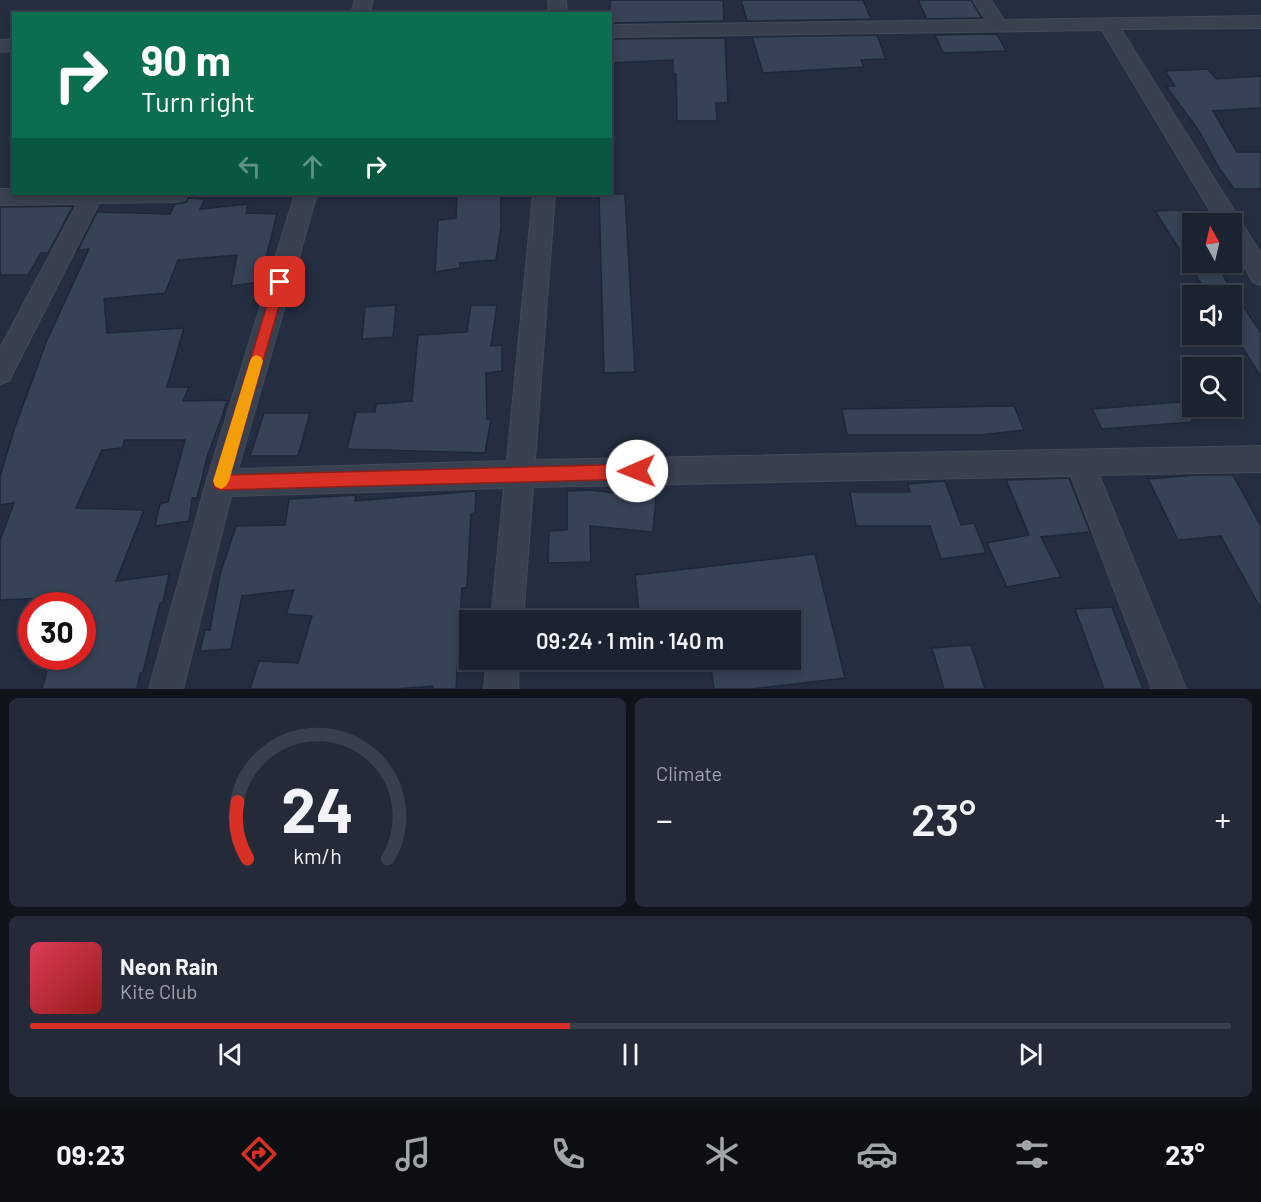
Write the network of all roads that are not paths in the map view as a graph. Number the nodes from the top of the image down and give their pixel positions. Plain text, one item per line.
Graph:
1 (982, 0) edge
2 (1261, 22) edge
3 (1108, 24) junction
4 (999, 26) junction
5 (612, 31) edge
6 (62, 195) edge
7 (92, 195) edge
8 (306, 195) edge
9 (544, 195) edge
10 (0, 197) edge
11 (1224, 213) edge
12 (1242, 243) edge
13 (1261, 275) edge
14 (0, 373) edge
15 (1261, 459) edge
16 (1080, 463) junction
17 (520, 474) junction
18 (220, 483) junction
19 (508, 610) edge
20 (502, 670) edge
21 (166, 689) edge
22 (501, 689) edge
23 (1169, 689) edge

1 - 4 street
2 - 3 street
3 - 4 street
3 - 11 street
4 - 5 street
6 - 10 street
7 - 14 street
8 - 18 street
9 - 17 street
12 - 13 street
15 - 16 street
16 - 17 street
16 - 23 street
17 - 18 street
17 - 19 street
18 - 21 street
20 - 22 street

